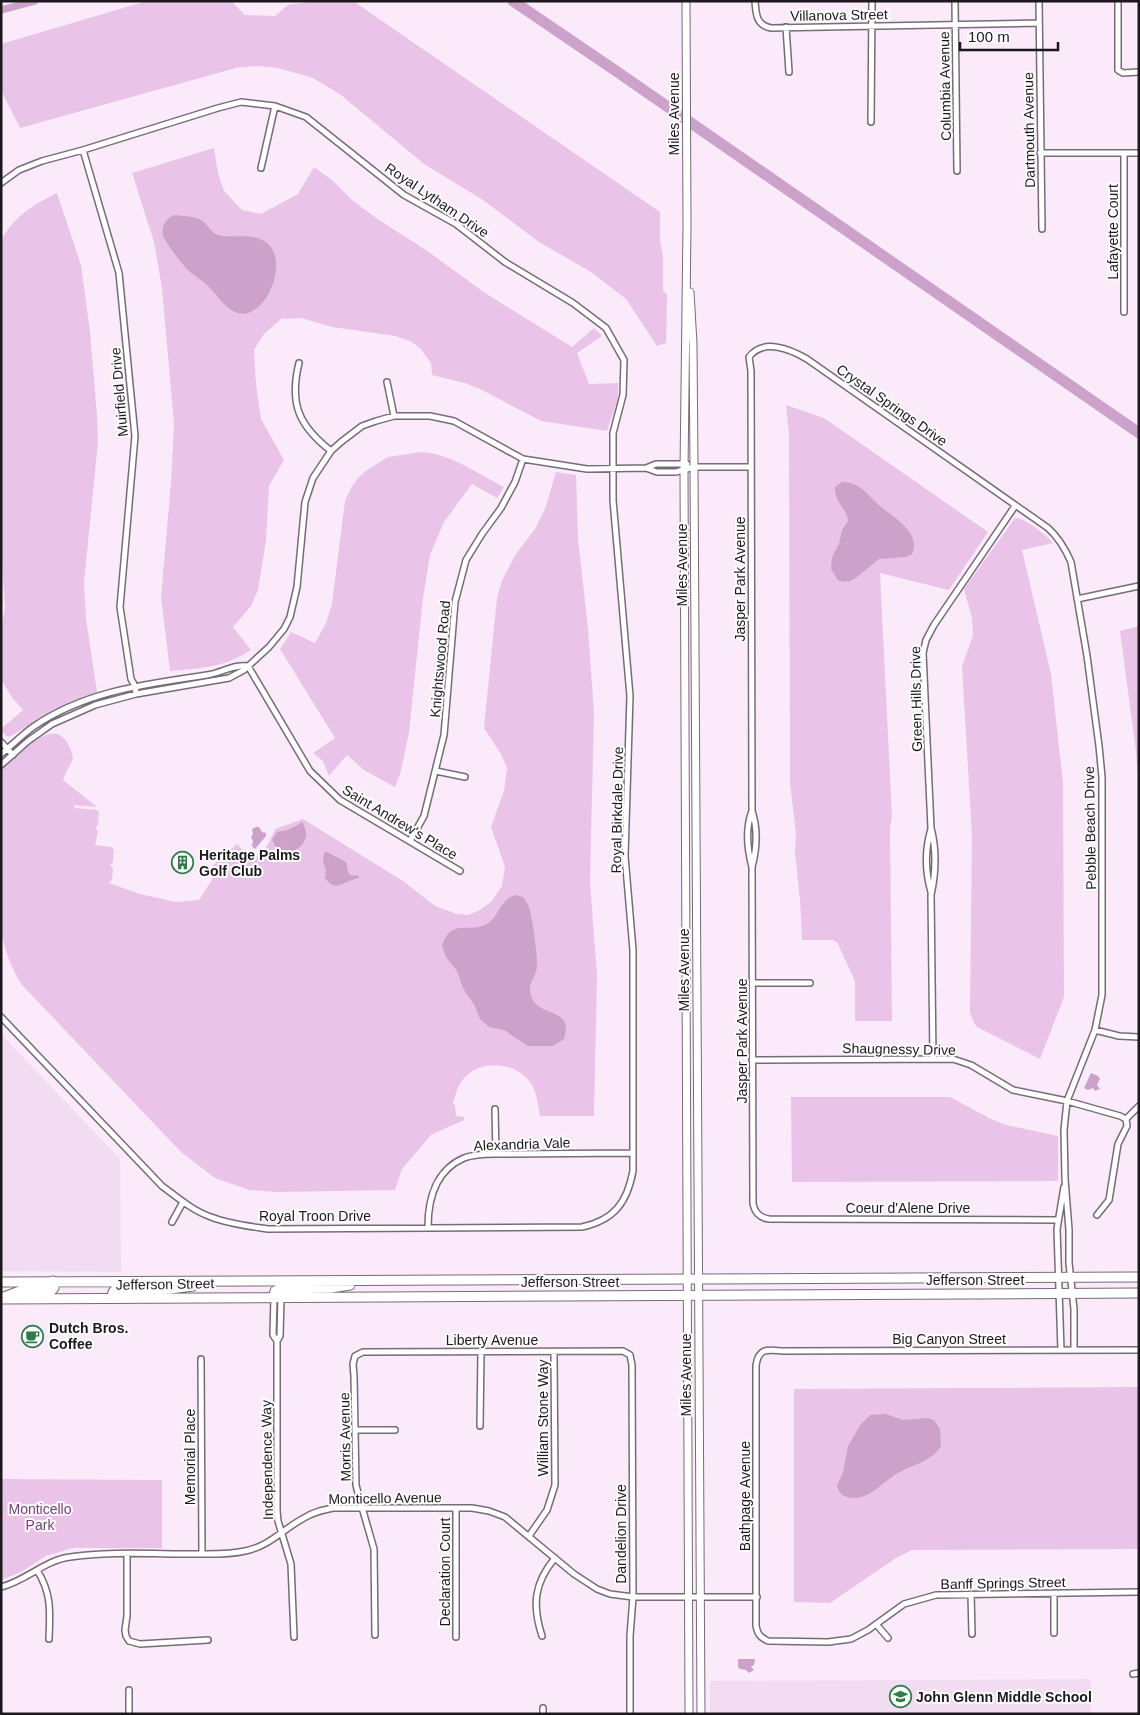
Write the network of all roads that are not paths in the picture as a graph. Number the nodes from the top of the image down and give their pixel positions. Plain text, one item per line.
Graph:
1 (686, 1) edge
2 (755, 1) edge
3 (872, 1) edge
4 (955, 1) edge
5 (1039, 1) edge
6 (1118, 1) edge
7 (1039, 23) junction
8 (955, 24) junction
9 (872, 26) junction
10 (786, 27) junction
11 (788, 72) dead end
12 (1139, 72) edge
13 (275, 106) junction
14 (871, 122) dead end
15 (83, 150) junction
16 (1040, 153) junction
17 (1124, 153) junction
18 (1139, 153) edge
19 (261, 168) dead end
20 (957, 171) dead end
21 (1, 183) edge
22 (687, 226) junction
23 (1042, 229) dead end
24 (1124, 312) dead end
25 (754, 349) joint
26 (299, 363) dead end
27 (387, 382) dead end
28 (394, 416) junction
29 (331, 451) junction
30 (523, 459) junction
31 (684, 467) junction
32 (694, 467) junction
33 (751, 467) junction
34 (613, 468) junction
35 (646, 468) junction
36 (1008, 501) joint
37 (1015, 506) junction
38 (1139, 586) edge
39 (1077, 598) junction
40 (248, 666) junction
41 (133, 687) junction
42 (136, 694) junction
43 (129, 696) junction
44 (1, 742) edge
45 (7, 749) junction
46 (1, 754) edge
47 (13, 755) junction
48 (1, 765) edge
49 (436, 771) junction
50 (465, 777) dead end
51 (410, 841) junction
52 (460, 871) dead end
53 (753, 983) junction
54 (810, 983) dead end
55 (1, 1017) edge
56 (1095, 1030) junction
57 (1139, 1037) edge
58 (933, 1059) junction
59 (752, 1060) junction
60 (1067, 1101) junction
61 (1139, 1106) edge
62 (495, 1109) dead end
63 (1126, 1119) junction
64 (633, 1153) junction
65 (496, 1154) junction
66 (1065, 1179) junction
67 (183, 1202) junction
68 (758, 1214) joint
69 (1096, 1215) dead end
70 (1058, 1220) junction
71 (172, 1222) dead end
72 (428, 1227) junction
73 (1139, 1277) edge
74 (687, 1278) junction
75 (698, 1278) junction
76 (1058, 1278) junction
77 (1071, 1278) junction
78 (220, 1281) junction
79 (375, 1281) junction
80 (1, 1282) edge
81 (53, 1282) junction
82 (1059, 1293) junction
83 (1072, 1293) junction
84 (1139, 1293) edge
85 (688, 1296) junction
86 (698, 1296) junction
87 (277, 1297) junction
88 (112, 1298) junction
89 (1, 1299) edge
90 (1061, 1350) junction
91 (1074, 1350) junction
92 (1139, 1350) edge
93 (481, 1351) junction
94 (554, 1352) junction
95 (760, 1354) joint
96 (630, 1355) joint
97 (355, 1356) joint
98 (201, 1359) dead end
99 (480, 1426) dead end
100 (356, 1430) junction
101 (395, 1430) dead end
102 (362, 1508) junction
103 (456, 1508) junction
104 (282, 1533) junction
105 (529, 1536) junction
106 (127, 1554) junction
107 (202, 1554) junction
108 (555, 1558) junction
109 (37, 1570) junction
110 (1, 1587) edge
111 (1139, 1592) edge
112 (1054, 1593) junction
113 (971, 1594) junction
114 (758, 1596) junction
115 (633, 1597) junction
116 (688, 1597) junction
117 (700, 1597) junction
118 (876, 1624) junction
119 (1054, 1633) dead end
120 (972, 1634) dead end
121 (375, 1635) dead end
122 (542, 1636) dead end
123 (294, 1637) dead end
124 (456, 1637) dead end
125 (760, 1638) joint
126 (888, 1638) dead end
127 (49, 1639) dead end
128 (208, 1640) dead end
129 (128, 1690) dead end
130 (128, 1714) edge
131 (630, 1714) edge
132 (689, 1714) edge
133 (701, 1714) edge

1 - 22 street, Miles Avenue
2 - 10 street, Villanova Street
3 - 9 street
4 - 8 street, Columbia Avenue
5 - 7 street, Dartmouth Avenue
6 - 12 street
7 - 8 street, Villanova Street
7 - 16 street, Dartmouth Avenue
8 - 9 street, Villanova Street
8 - 20 street, Columbia Avenue
9 - 10 street, Villanova Street
9 - 14 street
10 - 11 street
13 - 15 street, Royal Lytham Drive
13 - 19 street
13 - 34 street, Royal Lytham Drive
15 - 21 street, Royal Lytham Drive
15 - 41 street, Muirfield Drive
16 - 17 street
16 - 23 street, Dartmouth Avenue
17 - 18 street
17 - 24 street, Lafayette Court
22 - 31 street, Miles Avenue
22 - 32 street, Miles Avenue
25 - 33 street, Jasper Park Avenue
25 - 36 street, Crystal Springs Drive
26 - 29 street
27 - 28 street
28 - 29 street
28 - 30 street
29 - 40 street
30 - 34 street
30 - 49 street, Knightswood Road
31 - 32 street
31 - 35 street
31 - 35 street
31 - 74 street, Miles Avenue
32 - 33 street
32 - 75 street, Miles Avenue
33 - 53 street, Jasper Park Avenue
34 - 35 street
34 - 64 street, Royal Birkdale Drive
36 - 37 street, Pebble Beach Drive
37 - 39 street, Pebble Beach Drive
37 - 58 street, Green Hills Drive
38 - 39 street
39 - 56 street, Pebble Beach Drive
40 - 41 street
40 - 42 street
40 - 51 street, Saint Andrew's Place
41 - 42 street
41 - 43 street
41 - 45 street
42 - 43 street
43 - 47 street
44 - 45 street
45 - 46 street
45 - 47 street
47 - 48 street
49 - 50 street
49 - 51 street, Knightswood Road
51 - 52 street, Saint Andrew's Place
53 - 54 street
53 - 59 street, Jasper Park Avenue
55 - 67 street, Royal Troon Drive
56 - 57 street
56 - 60 street, Pebble Beach Drive
58 - 59 street, Shaugnessy Drive
58 - 60 street, Shaugnessy Drive
59 - 68 street, Jasper Park Avenue
60 - 63 street, Shaugnessy Drive
60 - 66 street, Pebble Beach Drive
61 - 63 street
62 - 65 street
63 - 69 street
64 - 65 street, Alexandria Vale
64 - 72 street, Royal Troon Drive
65 - 72 street, Alexandria Vale
66 - 70 street
66 - 77 street
67 - 71 street
67 - 72 street, Royal Troon Drive
68 - 70 street, Coeur d'Alene Drive
70 - 76 street
73 - 77 main road, Jefferson Street
74 - 75 main road, Jefferson Street
74 - 79 main road, Jefferson Street
74 - 85 street, Miles Avenue
75 - 76 main road, Jefferson Street
75 - 86 street, Miles Avenue
76 - 77 main road, Jefferson Street
76 - 82 street
77 - 83 street
78 - 79 main road, Jefferson Street
78 - 81 main road, Jefferson Street
78 - 88 main road
79 - 87 main road
80 - 81 main road, Jefferson Street
81 - 89 main road
82 - 83 main road, Jefferson Street
82 - 86 main road, Jefferson Street
82 - 90 street
83 - 84 main road, Jefferson Street
83 - 91 street
85 - 86 main road, Jefferson Street
85 - 87 main road, Jefferson Street
85 - 116 street, Miles Avenue
86 - 117 street, Miles Avenue
87 - 88 main road, Jefferson Street
87 - 104 street, Independence Way
88 - 89 main road, Jefferson Street
90 - 91 street, Big Canyon Street
90 - 95 street, Big Canyon Street
91 - 92 street, Big Canyon Street
93 - 94 street, Liberty Avenue
93 - 97 street, Liberty Avenue
93 - 99 street
94 - 96 street, Liberty Avenue
94 - 105 street, William Stone Way
95 - 114 street, Bathpage Avenue
96 - 115 street, Dandelion Drive
97 - 100 street, Morris Avenue
98 - 107 street, Memorial Place
100 - 101 street
100 - 102 street, Morris Avenue
102 - 103 street, Monticello Avenue
102 - 104 street, Monticello Avenue
102 - 121 street, Morris Avenue
103 - 105 street, Monticello Avenue
103 - 124 street, Declaration Court
104 - 107 street, Monticello Avenue
104 - 123 street, Independence Way
105 - 108 street, Monticello Avenue
106 - 107 street, Monticello Avenue
106 - 109 street, Monticello Avenue
106 - 128 street
108 - 115 street, Monticello Avenue
108 - 122 street
109 - 110 street, Monticello Avenue
109 - 127 street
111 - 112 street, Banff Springs Street
112 - 113 street, Banff Springs Street
112 - 119 street
113 - 118 street, Banff Springs Street
113 - 120 street
114 - 117 street, Monticello Avenue
114 - 125 street, Bathpage Avenue
115 - 116 street, Monticello Avenue
115 - 131 street, Dandelion Drive
116 - 117 street, Monticello Avenue
116 - 132 street, Miles Avenue
117 - 133 street, Miles Avenue
118 - 125 street, Banff Springs Street
118 - 126 street
129 - 130 street

